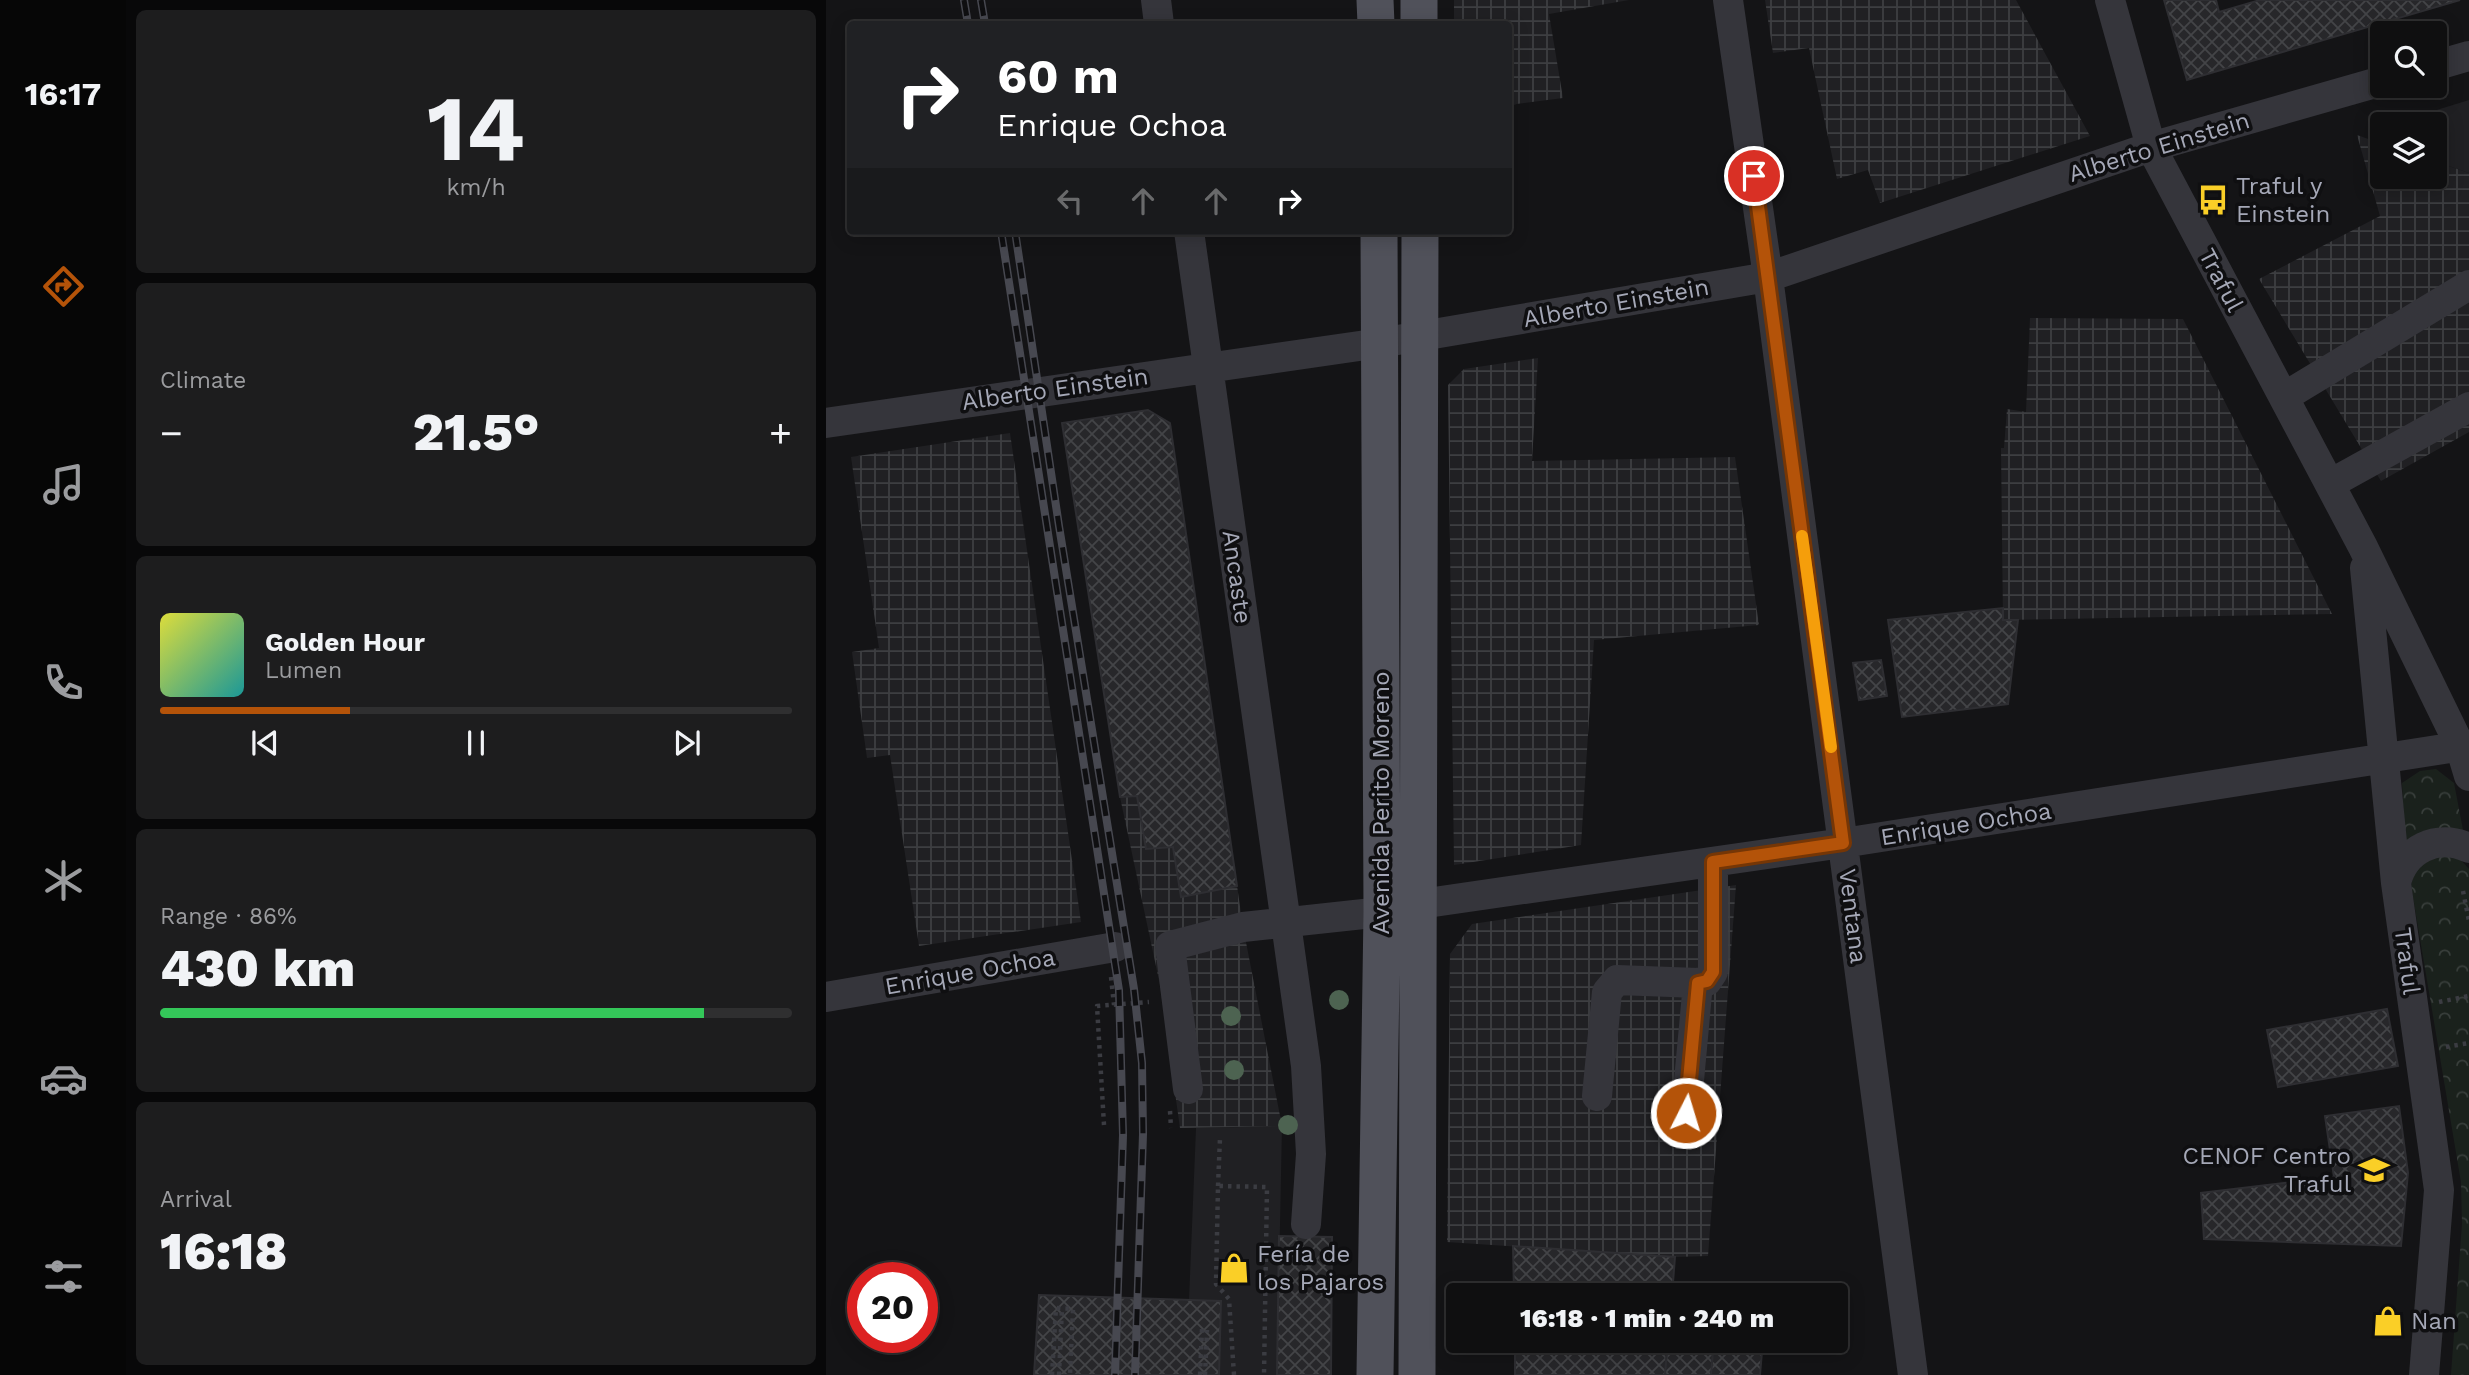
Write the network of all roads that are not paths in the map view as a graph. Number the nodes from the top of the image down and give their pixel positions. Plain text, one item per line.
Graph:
1 (1156, 0) edge
2 (1375, 0) edge
3 (1419, 0) edge
4 (1728, 0) edge
5 (2110, 0) edge
6 (1159, 21) edge
7 (1376, 21) edge
8 (1419, 21) edge
9 (2469, 56) edge
10 (2447, 62) edge
11 (2370, 84) edge
12 (2151, 147) junction
13 (1190, 235) edge
14 (1379, 235) edge
15 (1420, 235) edge
16 (1768, 277) junction
17 (2469, 285) edge
18 (1421, 336) junction
19 (1380, 343) junction
20 (1208, 367) junction
21 (2284, 397) junction
22 (2469, 407) edge
23 (826, 423) edge
24 (2330, 484) junction
25 (2363, 547) junction
26 (2464, 745) edge
27 (2383, 758) junction
28 (2469, 776) edge
29 (1843, 843) junction
30 (2469, 848) edge
31 (1713, 862) junction
32 (2396, 883) junction
33 (1420, 904) junction
34 (1382, 912) junction
35 (1285, 922) junction
36 (1115, 947) dead end
37 (1698, 983) junction
38 (826, 997) edge
39 (1188, 1089) dead end
40 (1597, 1096) dead end
41 (1686, 1113) dead end
42 (1306, 1224) dead end
43 (1375, 1375) edge
44 (1418, 1375) edge
45 (1913, 1375) edge
46 (2424, 1375) edge

1 - 6 street
2 - 7 main road
3 - 8 main road
4 - 16 street, Ventana
5 - 12 street, Traful
9 - 10 street
11 - 12 street, Alberto Einstein
12 - 16 street, Alberto Einstein
12 - 21 street, Traful
13 - 20 street, Ancaste
14 - 19 main road, Avenida Perito Moreno
15 - 18 main road, Avenida Perito Moreno
16 - 18 street, Alberto Einstein
16 - 29 street, Ventana
17 - 21 street
18 - 19 street, Alberto Einstein
18 - 33 main road, Avenida Perito Moreno
19 - 20 street, Alberto Einstein
19 - 34 main road, Avenida Perito Moreno
20 - 23 street, Alberto Einstein
20 - 35 street, Ancaste
21 - 24 street, Traful
22 - 24 street
24 - 25 street, Traful
25 - 26 street, Traful
25 - 27 street, Traful
26 - 27 street, Enrique Ochoa
26 - 28 street, Traful
27 - 29 street, Enrique Ochoa
27 - 32 street, Traful
29 - 31 street, Enrique Ochoa
29 - 45 street, Ventana
30 - 32 street
31 - 33 street, Enrique Ochoa
31 - 37 street
32 - 46 street, Traful
33 - 44 main road, Avenida Perito Moreno
34 - 35 street
34 - 43 main road, Avenida Perito Moreno
35 - 39 street
35 - 42 street, Ancaste
36 - 38 street, Enrique Ochoa
37 - 40 street
37 - 41 street

